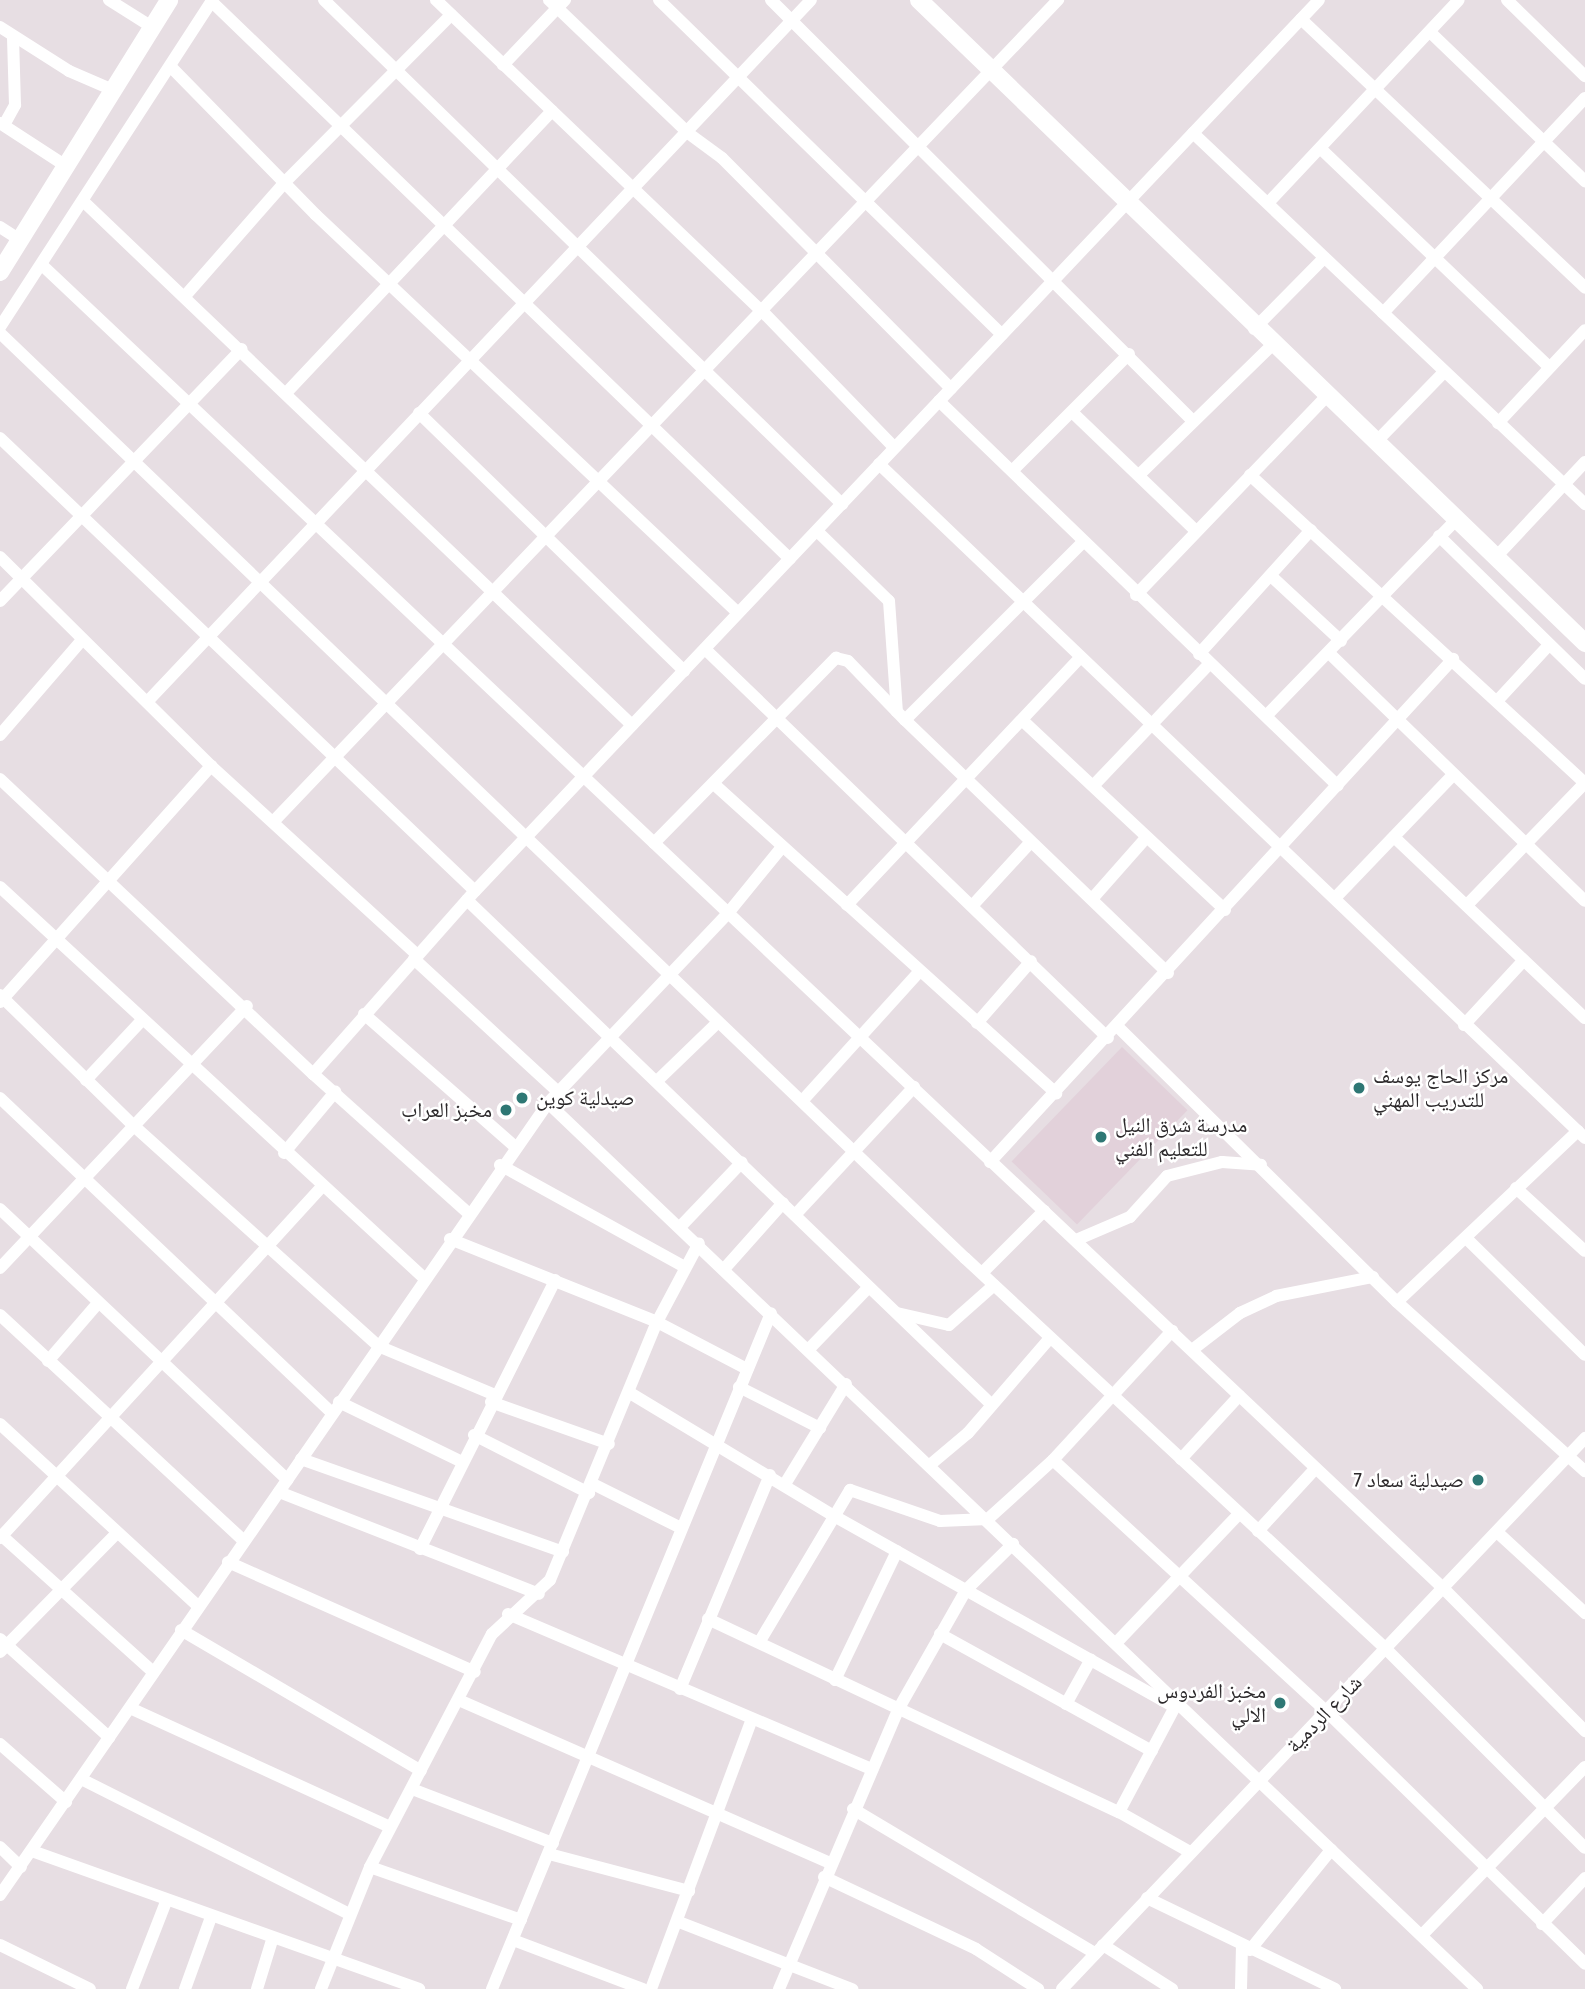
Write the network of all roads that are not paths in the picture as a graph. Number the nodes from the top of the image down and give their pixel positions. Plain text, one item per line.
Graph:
1 (109, 0) edge
2 (169, 0) edge
3 (324, 0) edge
4 (436, 0) edge
5 (659, 0) edge
6 (771, 0) edge
7 (811, 0) edge
8 (919, 0) edge
9 (1319, 0) edge
10 (1459, 0) edge
11 (1507, 0) edge
12 (212, 1) edge
13 (1057, 1) edge
14 (557, 3) edge
15 (451, 15) junction
16 (1301, 19) junction
17 (792, 20) junction
18 (0, 27) edge
19 (152, 27) junction
20 (1431, 33) junction
21 (13, 36) junction
22 (503, 65) junction
23 (171, 67) junction
24 (992, 69) junction
25 (394, 70) junction
26 (1585, 76) edge
27 (740, 78) junction
28 (113, 90) junction
29 (1375, 91) junction
30 (1585, 98) edge
31 (552, 111) junction
32 (2, 124) edge
33 (339, 126) junction
34 (688, 133) junction
35 (1193, 133) junction
36 (920, 143) junction
37 (1545, 143) junction
38 (1321, 149) junction
39 (66, 166) junction
40 (499, 169) junction
41 (287, 180) junction
42 (1585, 181) edge
43 (635, 190) junction
44 (865, 198) junction
45 (83, 201) junction
46 (1269, 202) junction
47 (1491, 204) junction
48 (1128, 205) junction
49 (443, 226) junction
50 (0, 227) edge
51 (20, 240) junction
52 (581, 246) junction
53 (814, 254) junction
54 (1324, 258) junction
55 (1438, 260) junction
56 (42, 265) junction
57 (0, 272) edge
58 (1055, 279) junction
59 (394, 281) junction
60 (1585, 289) edge
61 (185, 296) junction
62 (527, 301) junction
63 (763, 312) junction
64 (1383, 313) junction
65 (0, 327) edge
66 (1254, 329) junction
67 (1585, 330) edge
68 (0, 333) edge
69 (1003, 335) junction
70 (1272, 345) junction
71 (242, 349) junction
72 (1129, 354) junction
73 (473, 359) junction
74 (1549, 368) junction
75 (708, 370) junction
76 (1444, 372) junction
77 (951, 389) junction
78 (288, 391) junction
79 (1326, 397) junction
80 (939, 401) junction
81 (189, 405) junction
82 (419, 412) junction
83 (1072, 412) junction
84 (1194, 421) junction
85 (654, 422) junction
86 (1498, 423) junction
87 (0, 438) edge
88 (1376, 442) junction
89 (894, 447) junction
90 (135, 458) junction
91 (1585, 462) edge
92 (879, 464) junction
93 (367, 468) junction
94 (1013, 470) junction
95 (1140, 474) junction
96 (1250, 475) junction
97 (600, 478) junction
98 (1564, 485) junction
99 (842, 504) junction
100 (1585, 504) edge
101 (80, 513) junction
102 (1456, 520) junction
103 (314, 526) junction
104 (1311, 530) junction
105 (817, 531) junction
106 (1196, 531) junction
107 (549, 536) junction
108 (1439, 536) junction
109 (1082, 542) junction
110 (0, 556) edge
111 (1496, 557) junction
112 (790, 559) junction
113 (1272, 577) junction
114 (22, 578) junction
115 (262, 579) junction
116 (497, 591) junction
117 (1385, 594) junction
118 (1136, 595) junction
119 (0, 601) edge
120 (1023, 607) junction
121 (738, 613) junction
122 (210, 634) junction
123 (82, 640) junction
124 (1341, 641) junction
125 (1585, 643) edge
126 (1549, 645) junction
127 (443, 647) junction
128 (705, 649) junction
129 (1329, 653) junction
130 (1199, 654) junction
131 (1453, 659) junction
132 (1078, 660) junction
133 (1209, 664) junction
134 (684, 671) junction
135 (1585, 679) edge
136 (1498, 700) junction
137 (146, 702) junction
138 (393, 703) junction
139 (1267, 715) junction
140 (901, 716) junction
141 (776, 720) junction
142 (1021, 720) junction
143 (1397, 721) junction
144 (1150, 724) junction
145 (632, 725) junction
146 (0, 735) edge
147 (337, 761) junction
148 (211, 766) junction
149 (1452, 776) junction
150 (582, 778) junction
151 (0, 779) edge
152 (963, 781) junction
153 (1585, 783) edge
154 (715, 785) junction
155 (1093, 786) junction
156 (1338, 786) junction
157 (273, 822) junction
158 (1394, 837) junction
159 (525, 838) junction
160 (1146, 838) junction
161 (907, 841) junction
162 (654, 843) junction
163 (1030, 844) junction
164 (1526, 845) junction
165 (782, 847) junction
166 (1282, 848) junction
167 (107, 878) junction
168 (0, 887) edge
169 (471, 896) junction
170 (1335, 898) junction
171 (1093, 899) junction
172 (1584, 899) edge
173 (847, 905) junction
174 (1467, 905) junction
175 (972, 906) junction
176 (1226, 910) junction
177 (729, 912) junction
178 (57, 939) junction
179 (416, 957) junction
180 (1524, 960) junction
181 (1031, 961) junction
182 (918, 973) junction
183 (1168, 973) junction
184 (669, 976) junction
185 (1, 999) edge
186 (247, 1006) junction
187 (363, 1014) junction
188 (1585, 1018) edge
189 (143, 1019) junction
190 (718, 1022) junction
191 (977, 1023) junction
192 (1464, 1025) junction
193 (1118, 1028) junction
194 (613, 1035) junction
195 (860, 1037) junction
196 (1108, 1038) junction
197 (191, 1066) junction
198 (313, 1074) junction
199 (86, 1080) junction
200 (658, 1080) junction
201 (914, 1087) junction
202 (335, 1092) junction
203 (558, 1092) junction
204 (1056, 1093) junction
205 (0, 1098) edge
206 (803, 1100) junction
207 (548, 1103) junction
208 (134, 1126) junction
209 (1581, 1135) edge
210 (514, 1146) junction
211 (856, 1152) junction
212 (284, 1153) junction
213 (742, 1162) junction
214 (990, 1162) junction
215 (500, 1165) junction
216 (1261, 1165) junction
217 (86, 1180) junction
218 (322, 1187) junction
219 (1516, 1188) junction
220 (783, 1203) junction
221 (0, 1209) edge
222 (1044, 1211) junction
223 (467, 1212) junction
224 (795, 1215) junction
225 (681, 1226) junction
226 (29, 1238) junction
227 (450, 1239) junction
228 (1467, 1239) junction
229 (1076, 1240) junction
230 (699, 1243) junction
231 (268, 1246) junction
232 (1585, 1251) edge
233 (685, 1267) junction
234 (0, 1268) edge
235 (725, 1268) junction
236 (982, 1273) junction
237 (423, 1277) junction
238 (1373, 1277) junction
239 (555, 1280) junction
240 (994, 1285) junction
241 (868, 1288) junction
242 (1397, 1302) junction
243 (98, 1303) junction
244 (215, 1305) junction
245 (891, 1312) junction
246 (771, 1313) junction
247 (0, 1315) edge
248 (657, 1322) junction
249 (1172, 1331) junction
250 (1050, 1338) junction
251 (378, 1346) junction
252 (809, 1349) junction
253 (1192, 1350) junction
254 (1585, 1355) edge
255 (48, 1361) junction
256 (163, 1361) junction
257 (747, 1369) junction
258 (846, 1384) junction
259 (739, 1387) junction
260 (630, 1393) junction
261 (1110, 1395) junction
262 (1239, 1396) junction
263 (492, 1398) junction
264 (992, 1405) junction
265 (336, 1408) junction
266 (112, 1419) junction
267 (0, 1424) edge
268 (820, 1428) junction
269 (474, 1435) junction
270 (1585, 1438) edge
271 (609, 1444) junction
272 (716, 1444) junction
273 (1569, 1454) junction
274 (301, 1459) junction
275 (1053, 1460) junction
276 (1181, 1460) junction
277 (460, 1461) junction
278 (931, 1464) junction
279 (1314, 1469) junction
280 (1585, 1471) edge
281 (770, 1475) junction
282 (57, 1478) junction
283 (288, 1480) junction
284 (785, 1484) junction
285 (591, 1488) junction
286 (279, 1492) junction
287 (438, 1507) junction
288 (1239, 1514) junction
289 (834, 1517) junction
290 (988, 1519) junction
291 (679, 1527) junction
292 (1258, 1531) junction
293 (1497, 1532) junction
294 (117, 1533) junction
295 (1, 1537) edge
296 (244, 1541) junction
297 (1013, 1544) junction
298 (420, 1549) junction
299 (897, 1551) junction
300 (563, 1552) junction
301 (228, 1562) junction
302 (1178, 1577) junction
303 (62, 1588) junction
304 (1443, 1588) junction
305 (966, 1590) junction
306 (539, 1594) junction
307 (198, 1606) junction
308 (1585, 1613) edge
309 (508, 1615) junction
310 (708, 1619) junction
311 (181, 1630) junction
312 (940, 1634) junction
313 (760, 1642) junction
314 (1117, 1642) junction
315 (2, 1646) edge
316 (1386, 1649) junction
317 (1091, 1659) junction
318 (622, 1664) junction
319 (153, 1672) junction
320 (475, 1672) junction
321 (835, 1680) junction
322 (680, 1689) junction
323 (461, 1701) junction
324 (1177, 1703) junction
325 (1066, 1704) junction
326 (130, 1707) junction
327 (899, 1709) junction
328 (1326, 1711) junction
329 (751, 1721) junction
330 (1585, 1731) edge
331 (109, 1737) junction
332 (0, 1744) edge
333 (1152, 1751) junction
334 (589, 1758) junction
335 (1585, 1768) edge
336 (872, 1769) junction
337 (421, 1771) junction
338 (81, 1779) junction
339 (1262, 1779) junction
340 (412, 1789) junction
341 (66, 1802) junction
342 (853, 1809) junction
343 (1545, 1811) junction
344 (718, 1812) junction
345 (1119, 1812) junction
346 (390, 1827) junction
347 (0, 1847) edge
348 (1585, 1848) edge
349 (551, 1849) junction
350 (1331, 1850) junction
351 (32, 1851) junction
352 (1190, 1852) junction
353 (830, 1863) junction
354 (21, 1867) junction
355 (370, 1867) junction
356 (1488, 1871) junction
357 (824, 1877) junction
358 (1585, 1878) edge
359 (689, 1891) junction
360 (0, 1895) edge
361 (1147, 1898) junction
362 (166, 1902) junction
363 (349, 1914) junction
364 (211, 1917) junction
365 (521, 1920) junction
366 (679, 1922) junction
367 (1542, 1924) junction
368 (1422, 1935) junction
369 (273, 1937) junction
370 (513, 1940) junction
371 (0, 1945) edge
372 (1246, 1948) junction
373 (1099, 1949) junction
374 (330, 1957) junction
375 (1585, 1964) edge
376 (787, 1967) junction
377 (1475, 1988) edge
378 (90, 1989) edge
379 (132, 1989) edge
380 (185, 1989) edge
381 (257, 1989) edge
382 (321, 1989) edge
383 (419, 1989) edge
384 (492, 1989) edge
385 (643, 1989) edge
386 (651, 1989) edge
387 (779, 1989) edge
388 (852, 1989) edge
389 (1038, 1989) edge
390 (1062, 1989) edge
391 (1172, 1989) edge
392 (1241, 1989) edge
393 (1335, 1989) edge

1 - 19 street
2 - 19 street
3 - 25 street
4 - 15 street
5 - 27 street
6 - 17 street
7 - 17 street
8 - 24 street
9 - 16 street
10 - 20 street
11 - 26 street
12 - 23 street
12 - 33 street
13 - 24 street
14 - 22 street
14 - 34 street
15 - 22 street
15 - 25 street
16 - 29 street
16 - 35 street
17 - 27 street
17 - 36 street
18 - 21 street
19 - 28 street
20 - 29 street
20 - 37 street
21 - 28 street
21 - 32 street
22 - 31 street
23 - 41 street
23 - 45 street
24 - 36 street
24 - 48 street
25 - 33 street
25 - 40 street
27 - 34 street
27 - 44 street
28 - 39 street
29 - 38 street
29 - 47 street
30 - 37 street
31 - 40 street
31 - 43 street
32 - 39 street
33 - 41 street
33 - 49 street
34 - 43 street
34 - 53 street
35 - 46 street
35 - 48 street
36 - 44 street
36 - 58 street
37 - 42 street
37 - 47 street
38 - 46 street
38 - 55 street
39 - 51 street
40 - 49 street
40 - 52 street
41 - 59 street
41 - 61 street
43 - 52 street
43 - 63 street
44 - 53 street
44 - 69 street
45 - 56 street
45 - 61 street
46 - 54 street
47 - 55 street
47 - 60 street
48 - 58 street
48 - 66 street
49 - 59 street
49 - 62 street
50 - 51 street
51 - 57 street
52 - 62 street
52 - 75 street
53 - 63 street
53 - 77 street
54 - 64 street
54 - 66 street
55 - 64 street
55 - 74 street
56 - 65 street
56 - 81 street
58 - 69 street
58 - 72 street
59 - 73 street
59 - 78 street
61 - 71 street
62 - 73 street
62 - 85 street
63 - 75 street
63 - 89 street
64 - 76 street
66 - 70 street
67 - 74 street
68 - 90 street
69 - 77 street
70 - 79 street
70 - 84 street
71 - 78 street
71 - 81 street
72 - 83 street
72 - 84 street
73 - 82 street
73 - 97 street
74 - 86 street
75 - 85 street
75 - 99 street
76 - 86 street
76 - 88 street
77 - 80 street
78 - 93 street
79 - 88 street
79 - 96 street
80 - 89 street
80 - 94 street
81 - 90 street
81 - 103 street
82 - 93 street
82 - 107 street
83 - 94 street
83 - 95 street
84 - 95 street
85 - 97 street
85 - 112 street
86 - 98 street
87 - 101 street
88 - 102 street
89 - 92 street
90 - 101 street
90 - 115 street
91 - 98 street
92 - 99 street
92 - 120 street
93 - 103 street
93 - 116 street
94 - 109 street
95 - 106 street
96 - 104 street
96 - 106 street
97 - 107 street
97 - 121 street
98 - 100 street
98 - 111 street
99 - 105 street
101 - 114 street
101 - 122 street
102 - 108 street
102 - 111 street
103 - 115 street
103 - 127 street
104 - 113 street
104 - 117 street
105 - 112 street
105 - 140 street
106 - 118 street
107 - 116 street
107 - 134 street
108 - 117 street
108 - 126 street
109 - 118 street
109 - 120 street
110 - 114 street
111 - 125 street
112 - 121 street
113 - 124 street
113 - 130 street
114 - 119 street
114 - 123 street
115 - 122 street
115 - 138 street
116 - 127 street
116 - 145 street
117 - 124 street
117 - 131 street
118 - 130 street
120 - 132 street
120 - 140 street
121 - 128 street
122 - 137 street
122 - 147 street
123 - 137 street
123 - 146 street
124 - 129 street
126 - 135 street
126 - 136 street
127 - 138 street
127 - 150 street
128 - 134 street
128 - 141 street
129 - 139 street
129 - 143 street
130 - 133 street
131 - 136 street
131 - 143 street
132 - 142 street
132 - 144 street
133 - 139 street
133 - 144 street
134 - 145 street
136 - 153 street
137 - 148 street
138 - 147 street
138 - 159 street
139 - 156 street
140 - 141 street
140 - 152 street
141 - 154 street
141 - 161 street
142 - 152 street
142 - 155 street
143 - 149 street
143 - 156 street
144 - 155 street
144 - 166 street
145 - 150 street
147 - 157 street
147 - 169 street
148 - 157 street
148 - 167 street
149 - 158 street
149 - 164 street
150 - 159 street
150 - 162 street
151 - 167 street
152 - 161 street
152 - 163 street
153 - 164 street
154 - 162 street
154 - 165 street
155 - 160 street
156 - 166 street
157 - 179 street
158 - 170 street
158 - 174 street
159 - 169 street
159 - 184 street
160 - 171 street
160 - 176 street
161 - 173 street
161 - 175 street
162 - 177 street
163 - 171 street
163 - 175 street
164 - 172 street
164 - 174 street
165 - 173 street
165 - 177 street
166 - 170 street
166 - 176 street
167 - 178 street
167 - 186 street
168 - 178 street
169 - 179 street
169 - 194 street
170 - 192 street
171 - 183 street
173 - 182 street
174 - 180 street
175 - 181 street
176 - 183 street
177 - 184 street
177 - 195 street
178 - 185 street
178 - 189 street
179 - 187 street
179 - 203 street
180 - 188 street
180 - 192 street
181 - 191 street
181 - 196 street
182 - 191 street
182 - 195 street
183 - 193 street
184 - 190 street
184 - 194 street
185 - 199 street
186 - 197 street
186 - 198 street
187 - 198 street
187 - 210 street
189 - 197 street
189 - 199 street
190 - 200 street
190 - 206 street
191 - 204 street
192 - 209 street
193 - 196 street
193 - 216 street
194 - 200 street
194 - 203 street
195 - 201 street
195 - 206 street
196 - 204 street
197 - 208 street
197 - 212 street
198 - 202 street
199 - 208 street
200 - 213 street
201 - 211 street
201 - 214 street
202 - 212 street
202 - 223 street
203 - 207 street
204 - 214 street
205 - 217 street
206 - 211 street
207 - 210 street
207 - 225 street
208 - 217 street
208 - 231 street
209 - 219 street
210 - 215 street
211 - 224 street
211 - 236 street
212 - 218 street
213 - 220 street
213 - 225 street
214 - 222 street
215 - 223 street
215 - 233 street
216 - 229 street
216 - 238 street
217 - 226 street
217 - 244 street
218 - 231 street
218 - 237 street
219 - 228 street
219 - 232 street
220 - 224 street
220 - 235 street
221 - 226 street
222 - 229 street
222 - 236 street
223 - 227 street
224 - 241 street
225 - 230 street
226 - 234 street
226 - 243 street
227 - 237 street
227 - 239 street
228 - 242 street
228 - 254 street
229 - 249 street
230 - 233 street
230 - 235 street
231 - 244 street
231 - 251 street
233 - 248 street
235 - 246 street
236 - 240 street
237 - 251 street
238 - 242 street
238 - 253 street
239 - 248 street
239 - 263 street
240 - 245 street
240 - 250 street
241 - 245 street
241 - 252 street
242 - 273 street
243 - 255 street
243 - 256 street
244 - 256 street
244 - 265 street
245 - 264 street
246 - 252 street
246 - 257 street
247 - 255 street
248 - 257 street
248 - 260 street
249 - 253 street
249 - 261 street
250 - 261 street
250 - 264 street
251 - 263 street
251 - 265 street
252 - 258 street
253 - 262 street
255 - 266 street
256 - 266 street
256 - 283 street
257 - 259 street
258 - 268 street
258 - 278 street
259 - 268 street
259 - 272 street
260 - 271 street
260 - 272 street
261 - 275 street
261 - 276 street
262 - 276 street
262 - 279 street
263 - 269 street
263 - 271 street
264 - 278 street
265 - 274 street
265 - 277 street
266 - 282 street
266 - 296 street
267 - 282 street
268 - 284 street
269 - 277 street
269 - 285 street
270 - 273 street, شارع الردمية
271 - 285 street
272 - 281 street
272 - 291 street
273 - 280 street
273 - 293 street, شارع الردمية
274 - 283 street
274 - 287 street
275 - 290 street
275 - 302 street
276 - 288 street
277 - 287 street
278 - 290 street
279 - 292 street
279 - 304 street
281 - 284 street
281 - 310 street
282 - 294 street
282 - 295 street
283 - 286 street
284 - 289 street
285 - 291 street
285 - 300 street
286 - 296 street
286 - 298 street
287 - 298 street
287 - 300 street
288 - 292 street
288 - 302 street
289 - 290 street
289 - 299 street
289 - 313 street
290 - 297 street
291 - 318 street
292 - 316 street
293 - 304 street, شارع الردمية
293 - 308 street
294 - 303 street
294 - 307 street
295 - 303 street
296 - 301 street
297 - 305 street
297 - 314 street
298 - 306 street
299 - 305 street
299 - 321 street
300 - 306 street
301 - 307 street
301 - 320 street
302 - 314 street
302 - 328 street
303 - 315 street
303 - 319 street
304 - 316 street, شارع الردمية
304 - 330 street
305 - 312 street
305 - 317 street
306 - 309 street
307 - 311 street
309 - 318 street
309 - 320 street
310 - 313 street
310 - 322 street
311 - 319 street
311 - 337 street
312 - 325 street
312 - 327 street
313 - 321 street
314 - 324 street
315 - 331 street
316 - 328 street, شارع الردمية
316 - 343 street
317 - 324 street
317 - 325 street
318 - 322 street
318 - 334 street
319 - 326 street
320 - 323 street
321 - 327 street
322 - 329 street
323 - 334 street
323 - 337 street
324 - 333 street
324 - 339 street
325 - 333 street
326 - 331 street
326 - 346 street
327 - 336 street
327 - 345 street
328 - 339 street, شارع الردمية
328 - 356 street
329 - 336 street
329 - 344 street
331 - 338 street
332 - 341 street
333 - 345 street
334 - 344 street
334 - 349 street
335 - 343 street
336 - 342 street
337 - 340 street
338 - 341 street
338 - 363 street
339 - 350 street
339 - 352 street, شارع الردمية
340 - 346 street
340 - 349 street
341 - 351 street
342 - 353 street
342 - 373 street
343 - 348 street
343 - 356 street
344 - 353 street
344 - 359 street
345 - 352 street
346 - 355 street
347 - 354 street
349 - 359 street
349 - 365 street
350 - 368 street
350 - 372 street
351 - 354 street
351 - 362 street
352 - 361 street, شارع الردمية
353 - 357 street
354 - 360 street
355 - 363 street
355 - 365 street
356 - 367 street
356 - 368 street
357 - 376 street
357 - 389 street
358 - 367 street
359 - 366 street
361 - 372 street
361 - 373 street, شارع الردمية
362 - 364 street
362 - 379 street
363 - 374 street
364 - 369 street
364 - 380 street
365 - 370 street
366 - 376 street
366 - 386 street
367 - 375 street
368 - 377 street
369 - 374 street
369 - 381 street
370 - 384 street
370 - 385 street
371 - 378 street
372 - 392 street
372 - 393 street
373 - 390 street, شارع الردمية
373 - 391 street
374 - 382 street
374 - 383 street
376 - 387 street
376 - 388 street

